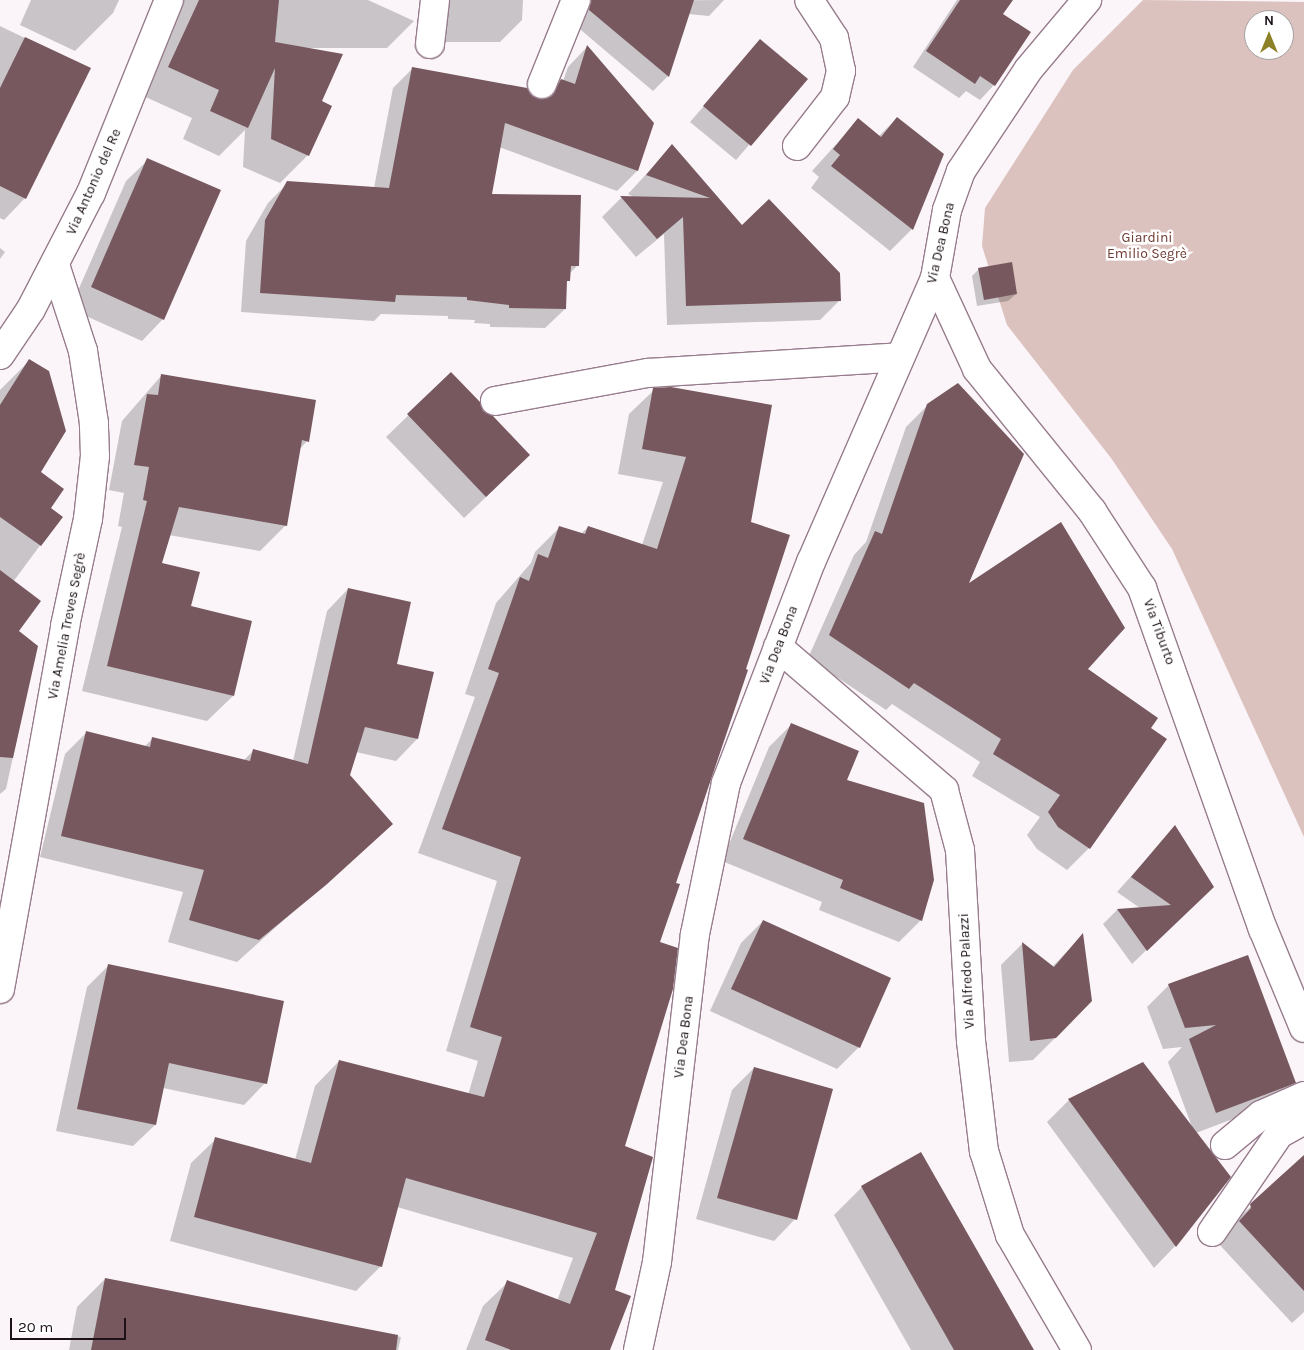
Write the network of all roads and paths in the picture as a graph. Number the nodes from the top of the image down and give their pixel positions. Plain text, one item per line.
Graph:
1 (169, 0) edge
2 (435, 0) edge
3 (576, 0) edge
4 (809, 0) edge
5 (1086, 0) edge
6 (430, 44) dead end
7 (542, 84) dead end
8 (797, 146) dead end
9 (55, 265) junction
10 (936, 278) junction
11 (0, 355) edge
12 (899, 357) junction
13 (495, 401) dead end
14 (778, 647) junction
15 (0, 989) edge
16 (1304, 1028) edge
17 (1304, 1096) edge
18 (1304, 1120) edge
19 (1225, 1145) dead end
20 (1212, 1232) dead end
21 (638, 1350) edge
22 (1077, 1350) edge

1 - 9 street, Via Antonio del Re
2 - 6 street
3 - 7 street
4 - 8 street
5 - 10 street, Via Dea Bona
9 - 11 street, Via Antonio del Re
9 - 15 street, Via Amelia Treves Segrè
10 - 12 street, Via Dea Bona
10 - 16 street, Via Tiburto
12 - 13 street
12 - 14 street, Via Dea Bona
14 - 21 street, Via Dea Bona
14 - 22 street, Via Alfredo Palazzi
17 - 19 street
18 - 20 street

